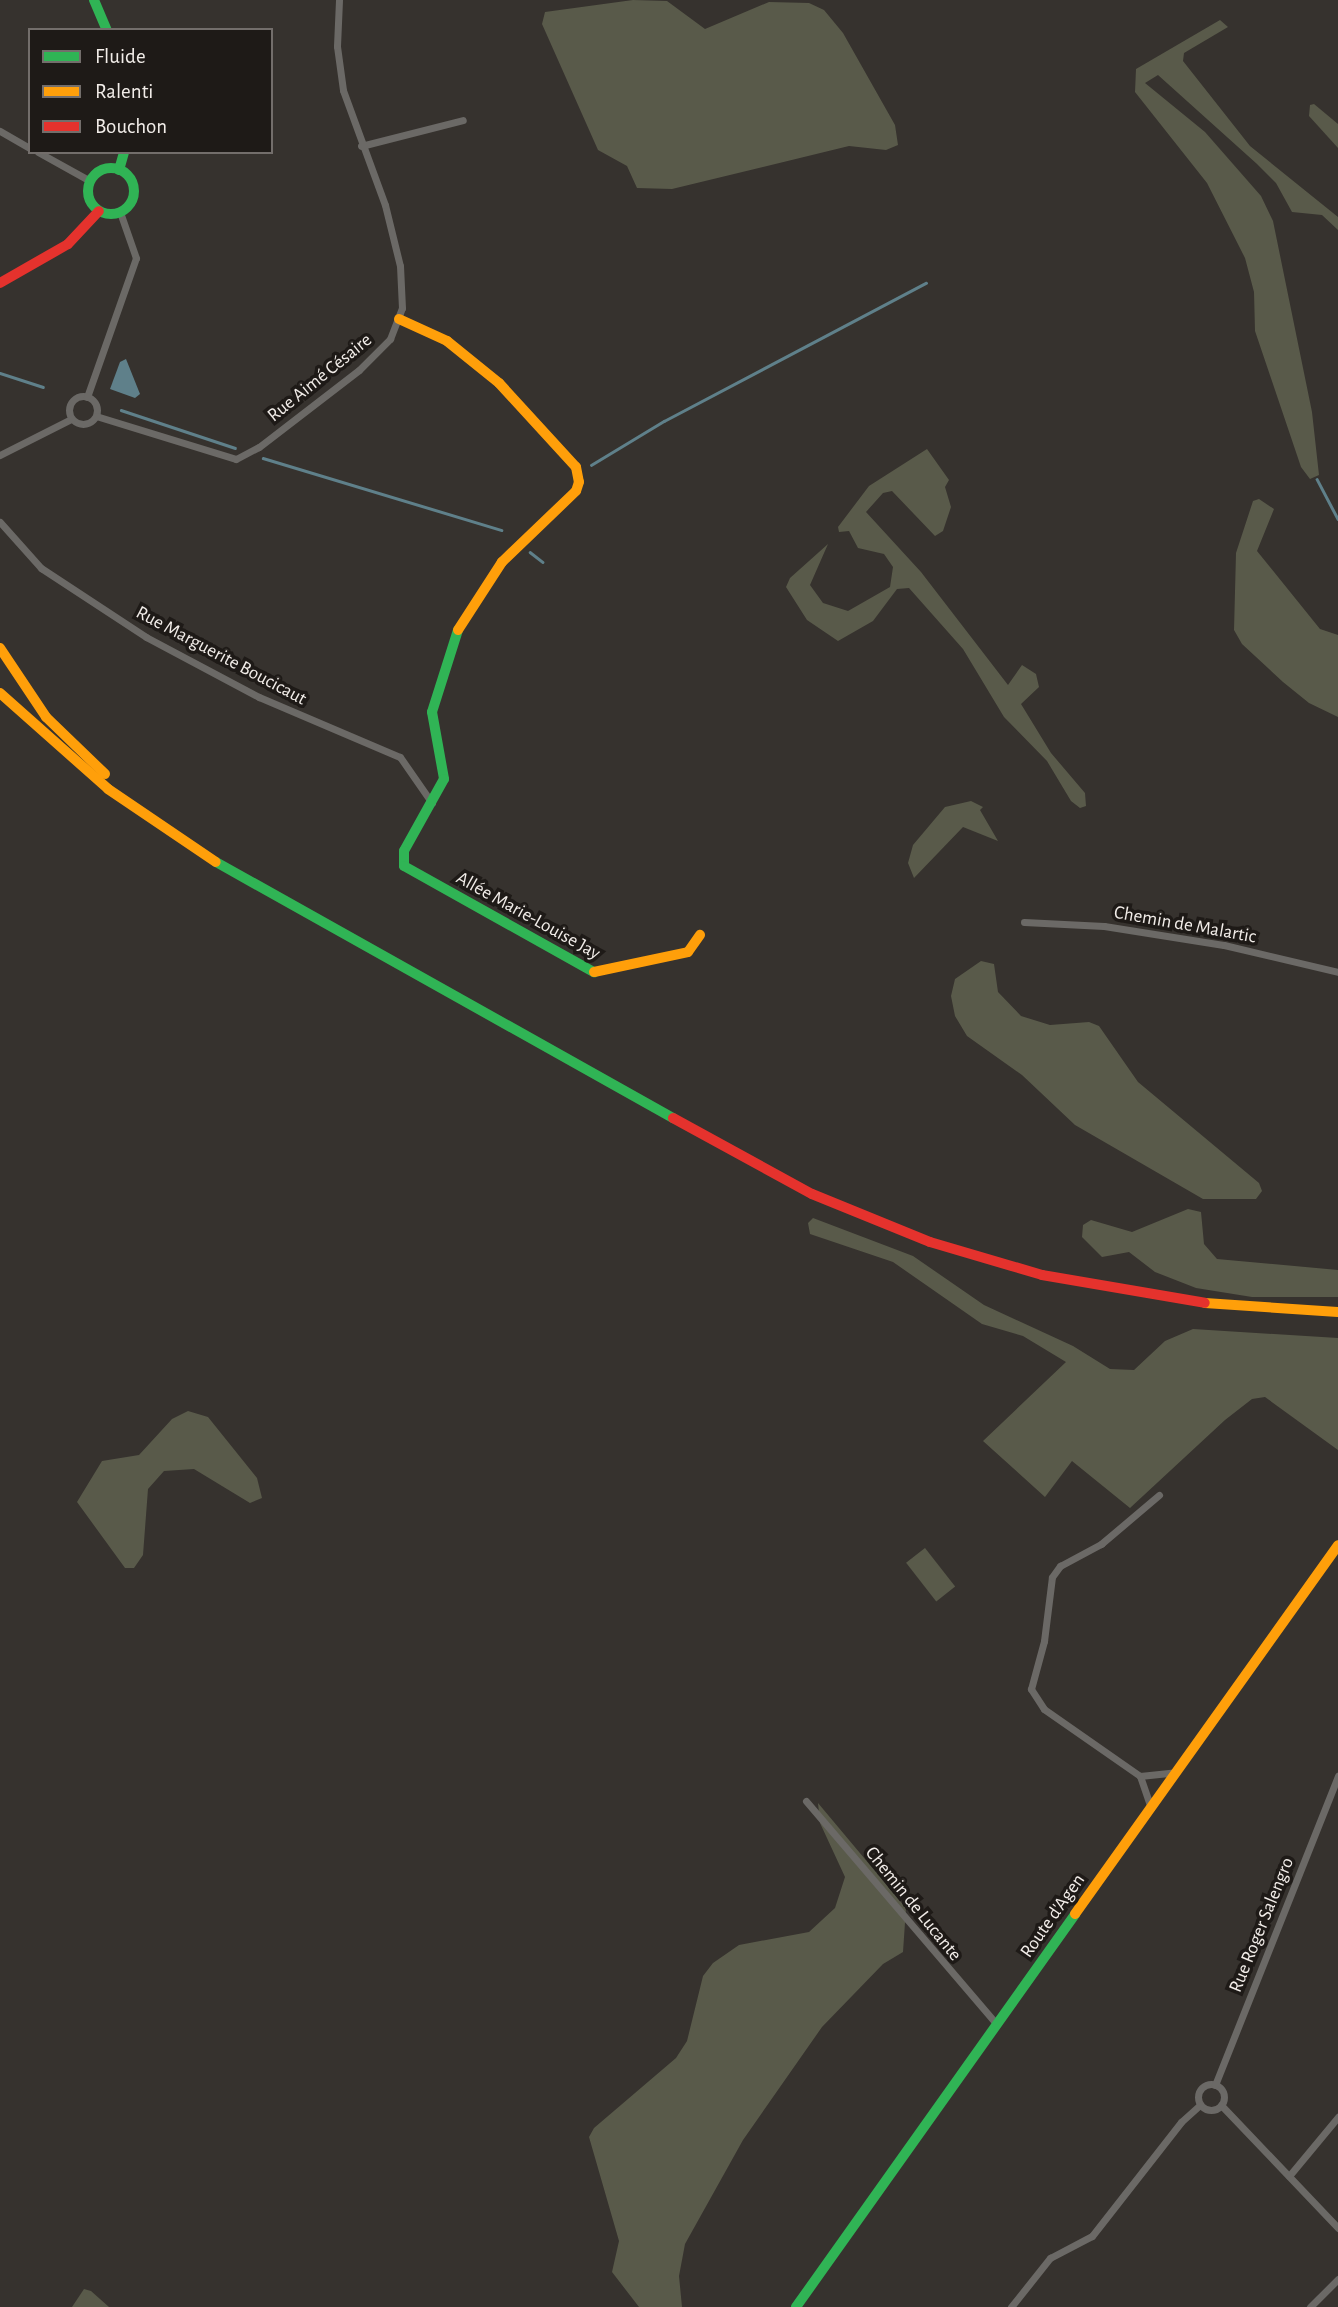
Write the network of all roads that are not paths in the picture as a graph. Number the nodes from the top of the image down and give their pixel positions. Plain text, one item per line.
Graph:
1 (94, 0) edge
2 (339, 0) edge
3 (106, 28) edge
4 (463, 120) dead end
5 (0, 131) edge
6 (362, 146) junction
7 (28, 147) edge
8 (42, 154) edge
9 (123, 154) edge
10 (119, 170) junction
11 (90, 181) junction
12 (99, 211) junction
13 (120, 212) junction
14 (0, 283) edge
15 (399, 319) junction
16 (88, 397) junction
17 (96, 416) junction
18 (71, 419) junction
19 (0, 456) edge
20 (0, 522) edge
21 (0, 648) edge
22 (0, 693) edge
23 (432, 803) junction
24 (176, 837) junction
25 (1024, 922) dead end
26 (700, 936) dead end
27 (1338, 972) edge
28 (1338, 1312) edge
29 (1159, 1495) dead end
30 (1338, 1545) edge
31 (1177, 1772) junction
32 (1140, 1776) junction
33 (1338, 1776) edge
34 (806, 1801) dead end
35 (1151, 1808) junction
36 (997, 2025) junction
37 (1215, 2085) junction
38 (1200, 2105) junction
39 (1221, 2105) junction
40 (1338, 2117) edge
41 (1289, 2176) junction
42 (1338, 2228) edge
43 (1338, 2279) edge
44 (796, 2307) edge
45 (1011, 2307) edge
46 (1310, 2307) edge

1 - 3 main road
2 - 6 street, Rue Aimé Césaire
4 - 6 street
5 - 7 street
6 - 15 street, Rue Aimé Césaire
8 - 11 street
9 - 10 main road
10 - 11 main road
10 - 13 main road
11 - 12 main road
12 - 13 main road
12 - 14 main road
13 - 16 street
15 - 17 street, Rue Aimé Césaire
15 - 23 main road
16 - 17 street
16 - 18 street
17 - 18 street
18 - 19 street
20 - 23 street, Rue Marguerite Boucicaut
21 - 24 main road
22 - 24 main road
23 - 26 main road, Allée Marie-Louise Jay
24 - 28 main road
25 - 27 street, Chemin de Malartic
29 - 32 street
30 - 31 main road, Route d'Agen
31 - 32 street
31 - 35 main road, Route d'Agen
32 - 35 street
33 - 37 street, Rue Roger Salengro
34 - 36 street, Chemin de Lucante
35 - 36 main road, Route d'Agen
36 - 44 main road, Route d'Agen
37 - 38 street
37 - 39 street
38 - 39 street
38 - 45 street
39 - 41 street
40 - 41 street
41 - 42 street
43 - 46 street

